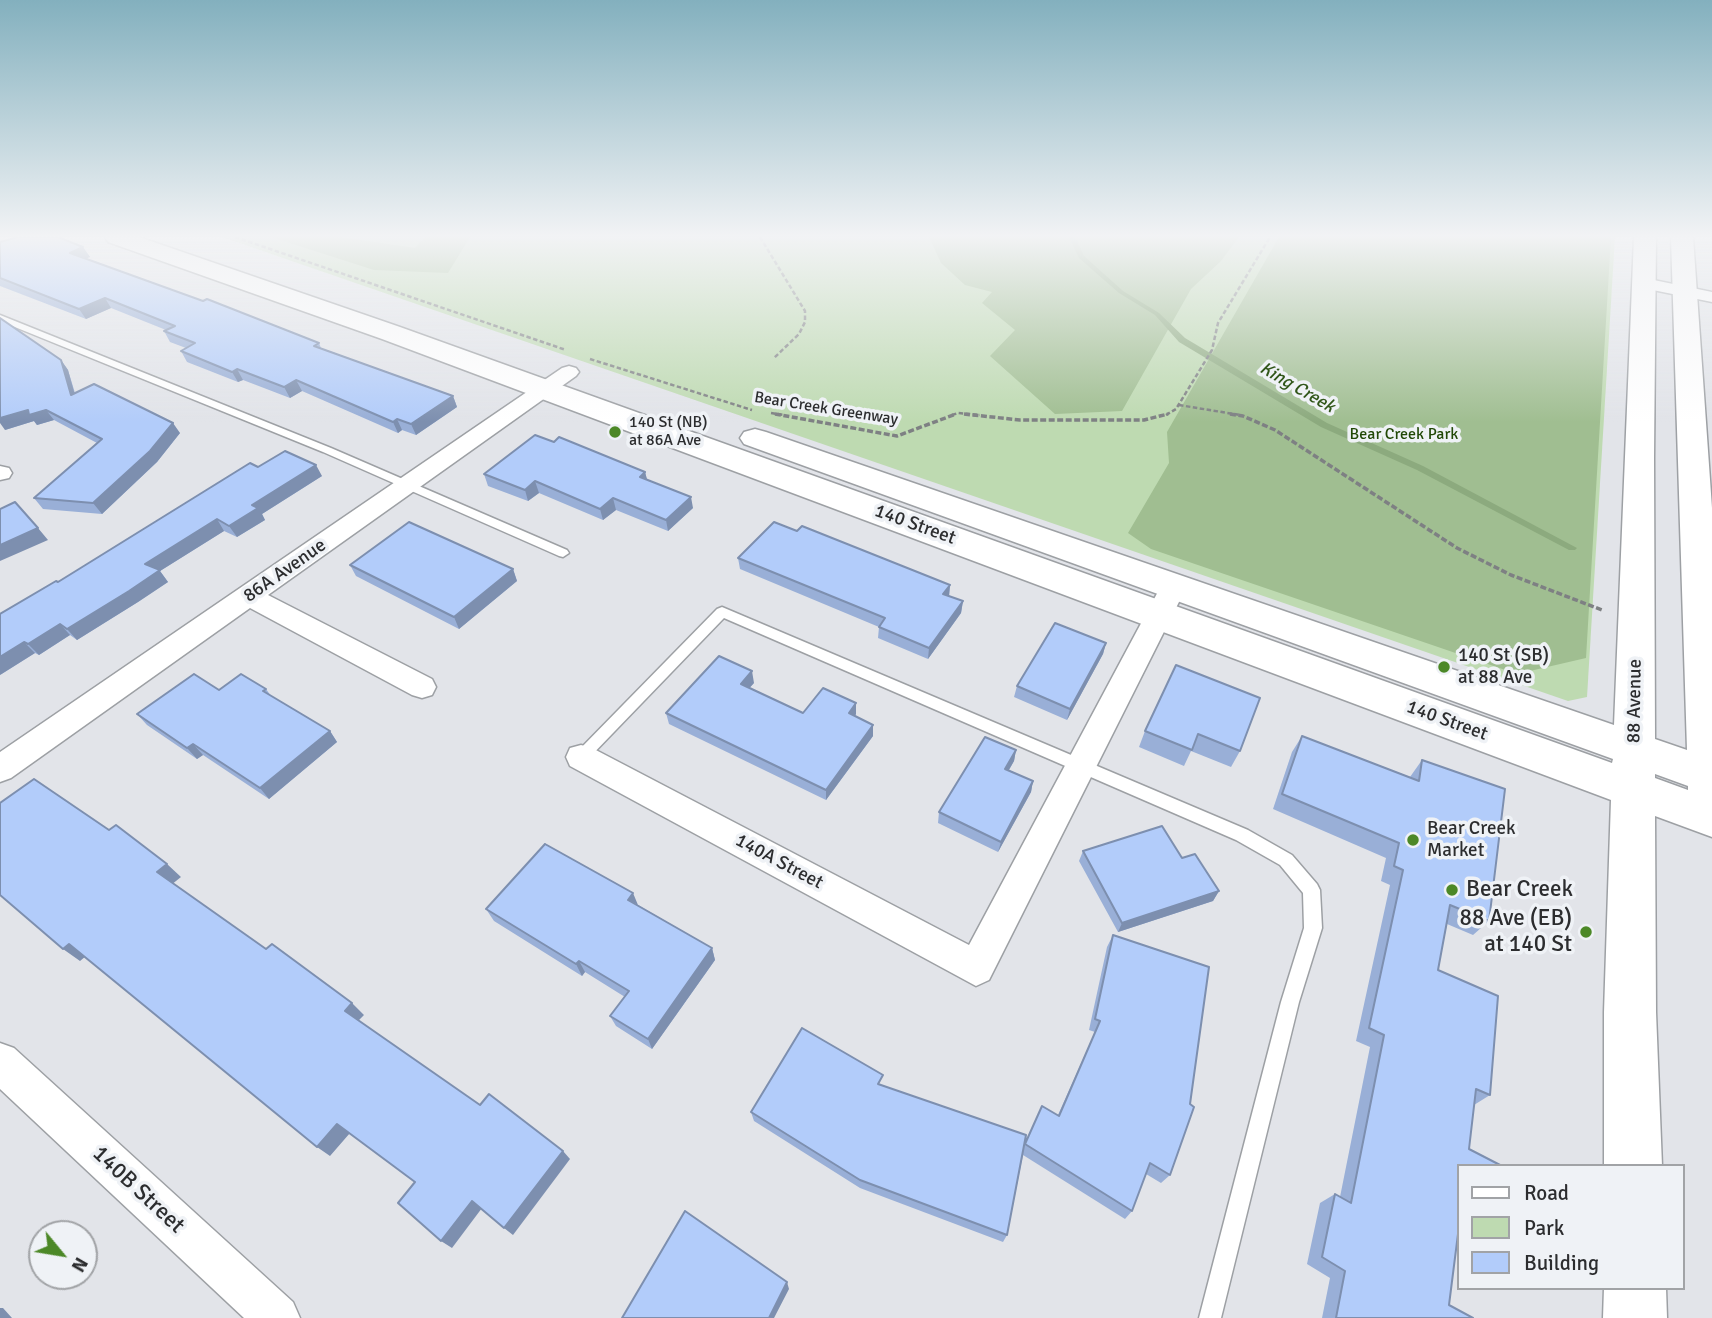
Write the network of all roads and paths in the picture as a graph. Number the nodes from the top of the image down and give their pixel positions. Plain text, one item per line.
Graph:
1 (319, 299) edge
2 (357, 299) edge
3 (417, 299) edge
4 (797, 299) edge
5 (1233, 299) edge
6 (1643, 299) edge
7 (1698, 299) edge
8 (0, 318) edge
9 (519, 333) junction
10 (510, 338) dead end
11 (774, 358) dead end
12 (600, 362) dead end
13 (562, 372) junction
14 (1178, 405) junction
15 (1702, 467) edge
16 (408, 485) junction
17 (563, 553) dead end
18 (248, 596) junction
19 (1167, 600) junction
20 (1607, 612) dead end
21 (422, 687) dead end
22 (582, 757) joint
23 (1080, 768) junction
24 (0, 769) edge
25 (1634, 769) junction
26 (1711, 797) edge
27 (1712, 838) edge
28 (0, 1062) edge
29 (1633, 1164) edge
30 (1635, 1290) edge
31 (277, 1318) edge
32 (1210, 1318) edge
33 (1634, 1318) edge

1 - 13 main road, 140 Street
2 - 13 main road, 140 Street
3 - 9 path
4 - 11 path
5 - 14 path
6 - 25 main road, 88 Avenue
7 - 15 main road
8 - 16 lane
9 - 10 path
9 - 13 path
12 - 14 path, Bear Creek Greenway
13 - 16 street, 86A Avenue
13 - 19 main road, 140 Street
14 - 20 path
15 - 26 main road
16 - 17 lane
16 - 18 street, 86A Avenue
18 - 21 street
18 - 24 street, 86A Avenue
19 - 23 street
19 - 25 main road, 140 Street
22 - 23 lane
22 - 23 street, 140A Street
23 - 32 lane
25 - 26 main road, 140 Street
25 - 29 main road, 88 Avenue
26 - 27 main road
28 - 31 street, 140B Street
30 - 33 main road

